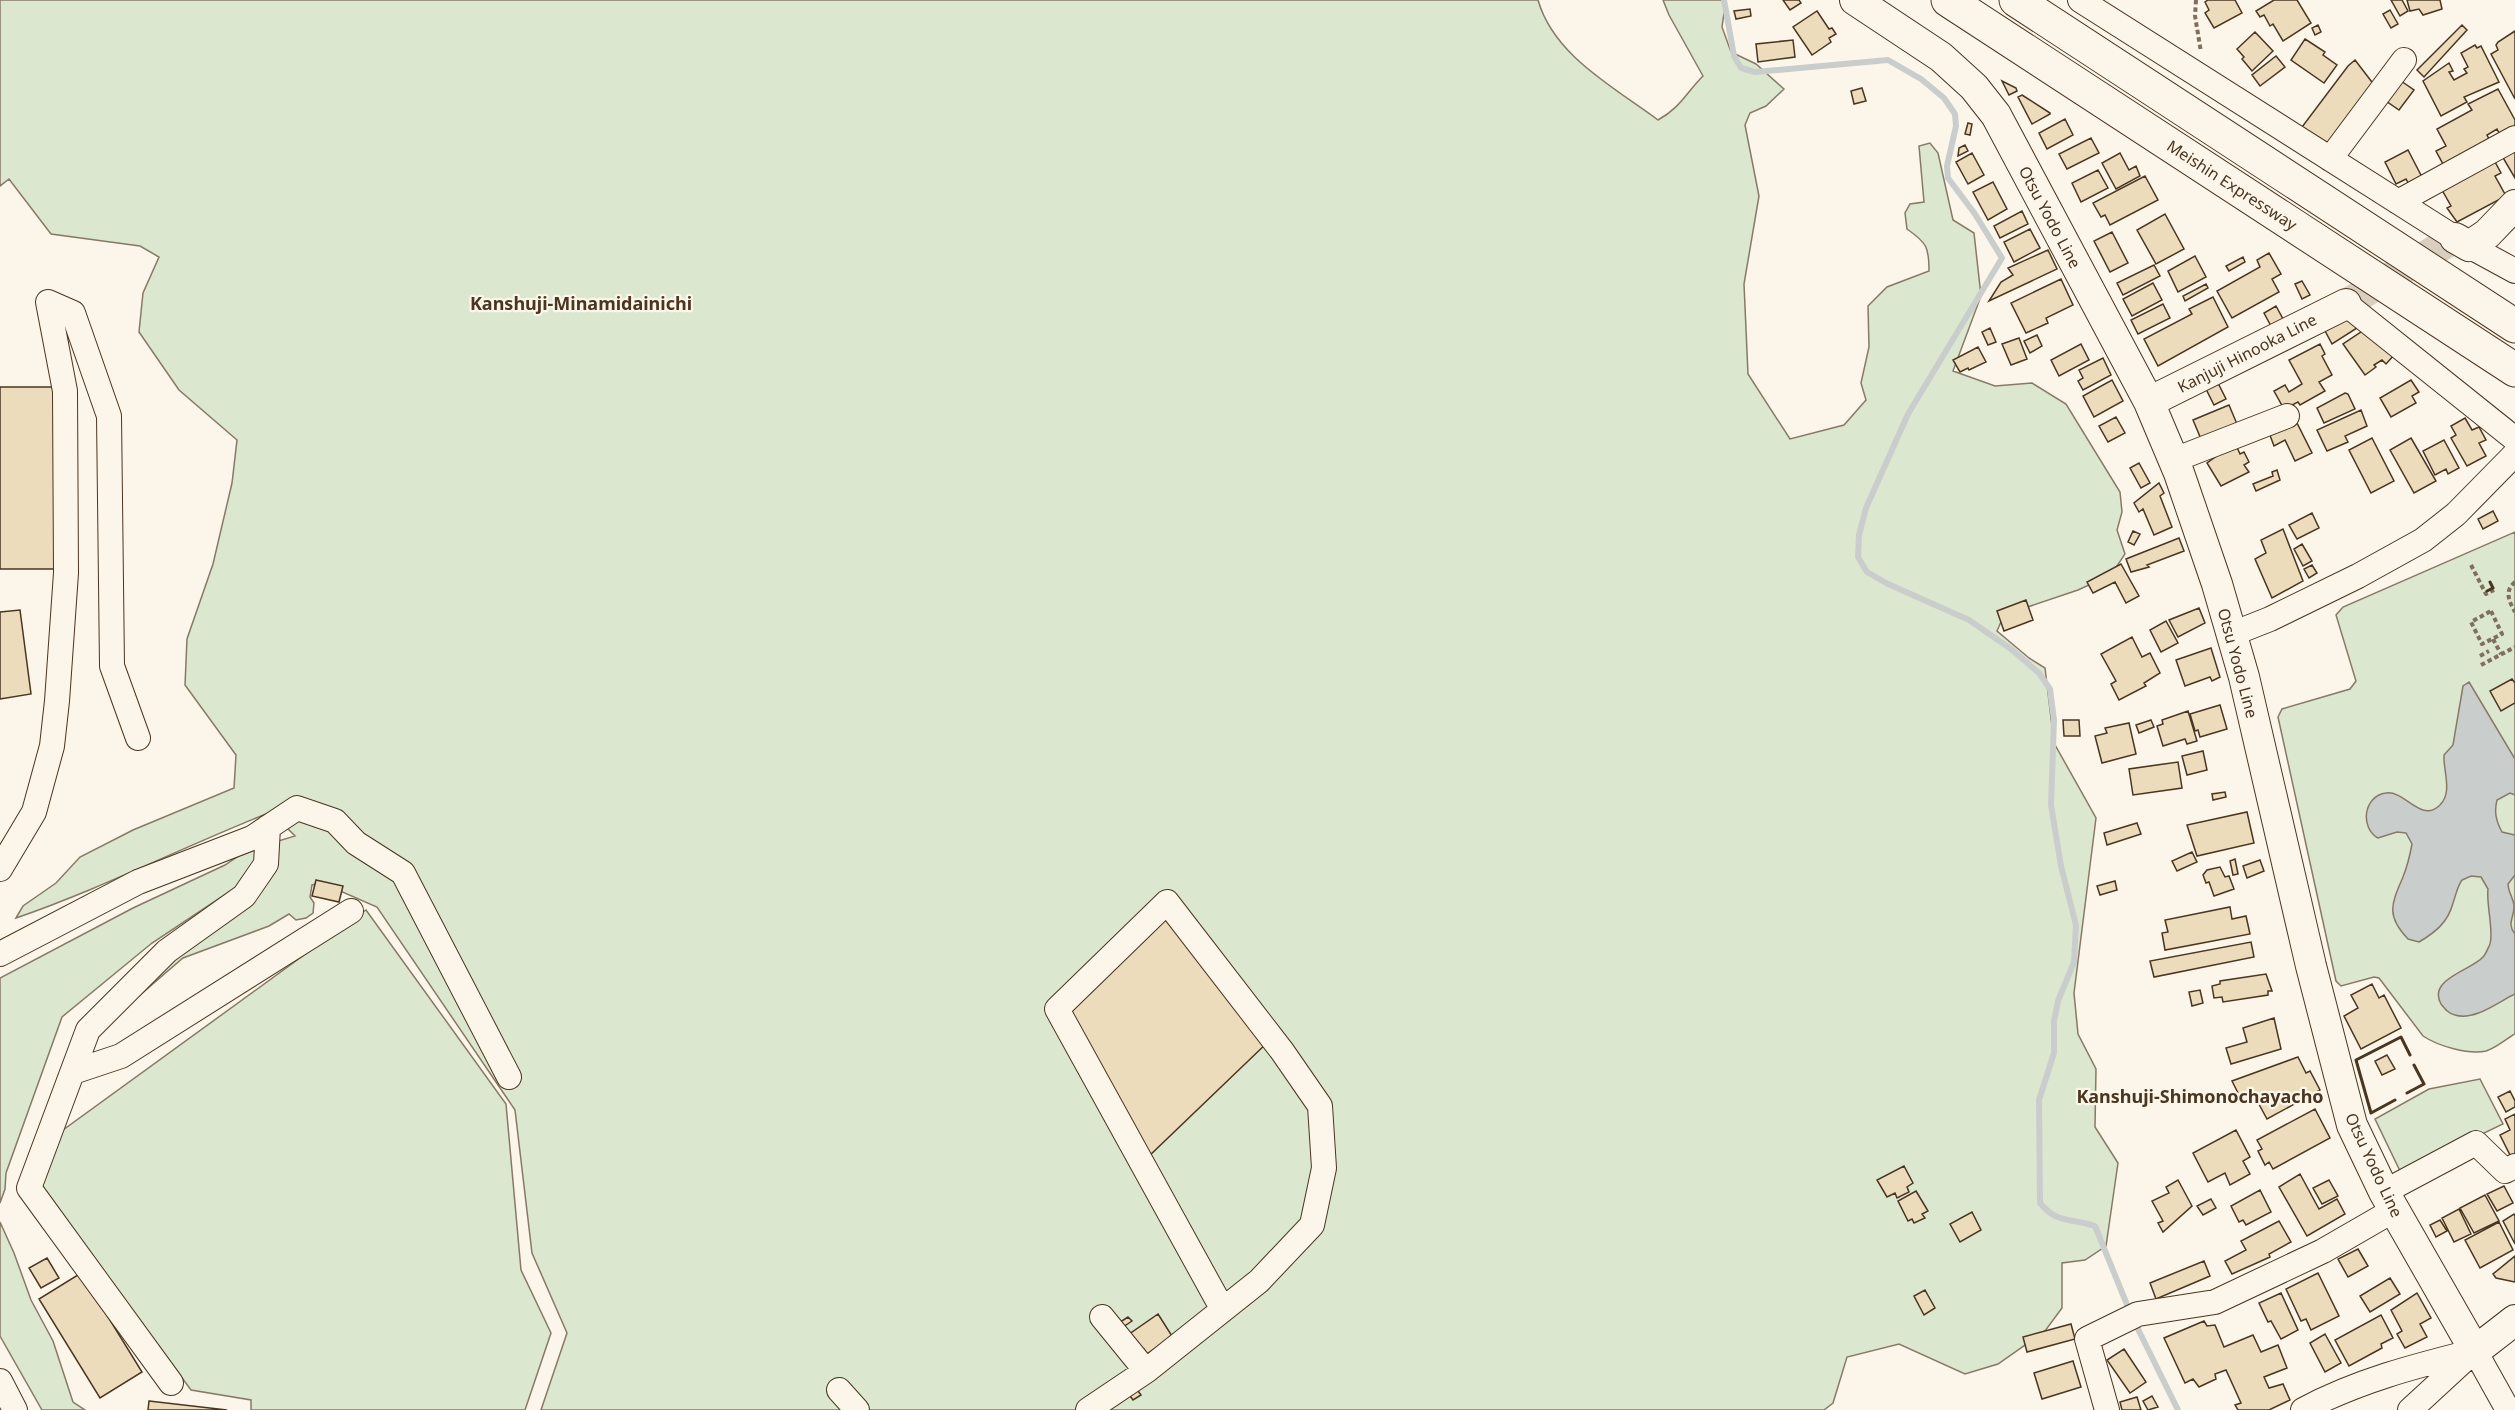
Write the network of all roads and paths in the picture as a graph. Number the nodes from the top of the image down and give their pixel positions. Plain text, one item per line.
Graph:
1 (1855, 0) edge
2 (1948, 0) edge
3 (2016, 0) edge
4 (2080, 0) edge
5 (2196, 0) edge
6 (2203, 60) dead end
7 (2404, 60) dead end
8 (2515, 138) edge
9 (2330, 159) junction
10 (2398, 202) junction
11 (2515, 205) edge
12 (2462, 242) junction
13 (2515, 271) edge
14 (2346, 304) joint
15 (2515, 326) edge
16 (2515, 370) edge
17 (2149, 402) junction
18 (2287, 416) dead end
19 (2515, 439) edge
20 (2515, 453) edge
21 (2174, 460) junction
22 (2471, 565) dead end
23 (2515, 582) edge
24 (2494, 590) dead end
25 (2515, 612) edge
26 (2232, 634) junction
27 (2493, 639) junction
28 (2515, 647) edge
29 (2489, 651) dead end
30 (2501, 654) junction
31 (2480, 656) dead end
32 (2481, 665) dead end
33 (138, 738) dead end
34 (268, 827) junction
35 (0, 869) edge
36 (351, 911) dead end
37 (0, 954) edge
38 (73, 1072) junction
39 (509, 1077) dead end
40 (2515, 1166) edge
41 (2389, 1201) junction
42 (1223, 1310) junction
43 (1102, 1317) dead end
44 (2515, 1320) edge
45 (2475, 1351) junction
46 (1146, 1371) junction
47 (0, 1381) edge
48 (171, 1383) dead end
49 (839, 1390) dead end
50 (15, 1410) edge
51 (856, 1410) edge
52 (1088, 1410) edge
53 (2107, 1410) edge
54 (2303, 1410) edge
55 (2410, 1410) edge
56 (2508, 1410) edge

1 - 17 main road, Otsu Yodo Line
2 - 16 highway, Meishin Expressway
3 - 15 highway
4 - 9 street
5 - 6 path
7 - 9 street
8 - 10 street
9 - 10 street
10 - 12 street
11 - 12 main road
12 - 13 street
14 - 17 main road, Kanjuji Hinooka Line
14 - 19 street
17 - 21 main road, Otsu Yodo Line
18 - 21 street
20 - 26 street
21 - 26 main road, Otsu Yodo Line
22 - 24 path
23 - 25 path
26 - 41 main road, Otsu Yodo Line
27 - 27 path
27 - 30 path
28 - 30 path
29 - 31 path
30 - 32 path
33 - 35 street
34 - 37 street
34 - 38 street
34 - 39 street
36 - 38 street
38 - 48 street
40 - 41 street
41 - 45 main road, Otsu Yodo Line
41 - 53 street
42 - 42 street
42 - 46 street
43 - 46 street
44 - 45 main road
45 - 54 street
45 - 55 street
45 - 56 street
46 - 52 street
47 - 50 street
49 - 51 street

